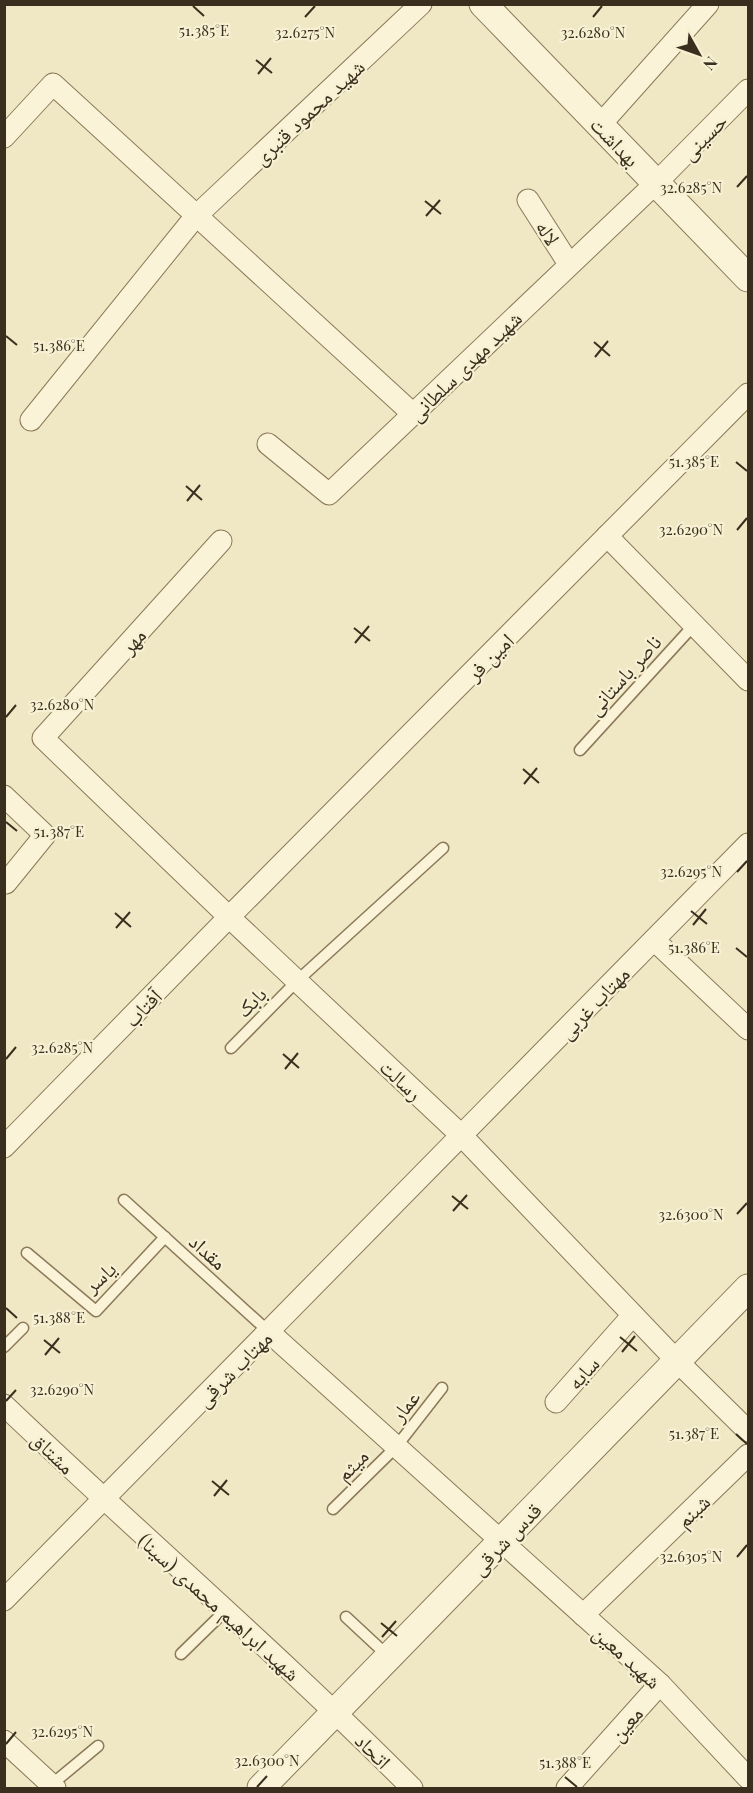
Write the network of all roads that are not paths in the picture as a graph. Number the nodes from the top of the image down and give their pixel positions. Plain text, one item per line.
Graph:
1 (421, 4) edge
2 (483, 4) edge
3 (708, 4) edge
4 (748, 90) edge
5 (600, 125) junction
6 (4, 137) edge
7 (657, 182) junction
8 (528, 200) dead end
9 (195, 217) junction
10 (569, 264) junction
11 (748, 278) edge
12 (748, 394) edge
13 (412, 414) junction
14 (31, 420) dead end
15 (268, 444) dead end
16 (607, 537) junction
17 (221, 541) dead end
18 (694, 625) junction
19 (748, 680) edge
20 (43, 738) joint
21 (580, 750) dead end
22 (4, 796) edge
23 (748, 844) edge
24 (443, 848) dead end
25 (6, 883) dead end
26 (229, 917) junction
27 (654, 940) junction
28 (297, 981) junction
29 (748, 1029) edge
30 (231, 1048) dead end
31 (462, 1136) junction
32 (4, 1147) edge
33 (124, 1200) dead end
34 (165, 1237) junction
35 (27, 1253) dead end
36 (748, 1288) edge
37 (633, 1315) junction
38 (22, 1328) dead end
39 (269, 1332) junction
40 (4, 1347) edge
41 (677, 1361) junction
42 (442, 1388) dead end
43 (556, 1402) dead end
44 (4, 1405) edge
45 (748, 1431) edge
46 (396, 1447) junction
47 (748, 1455) edge
48 (104, 1500) junction
49 (333, 1509) dead end
50 (500, 1542) junction
51 (4, 1600) edge
52 (225, 1611) junction
53 (583, 1615) junction
54 (346, 1617) dead end
55 (181, 1654) dead end
56 (389, 1657) junction
57 (660, 1684) junction
58 (336, 1712) junction
59 (4, 1741) edge
60 (98, 1746) dead end
61 (748, 1778) edge
62 (748, 1785) edge
63 (53, 1787) edge
64 (261, 1788) edge
65 (412, 1788) edge
66 (567, 1788) edge
67 (745, 1788) edge

1 - 9 street, شهید محمود قنبری
2 - 5 street, بهداشت
3 - 5 street
4 - 7 street, حسینی
5 - 7 street, بهداشت
6 - 9 street
7 - 10 street, شهید مهدی سلطانی
7 - 11 street, بهداشت
8 - 10 street, لاله
9 - 13 street
9 - 14 street, شهید محمود قنبری
10 - 13 street, شهید مهدی سلطانی
12 - 16 street, امین فر
13 - 15 street, شهید مهدی سلطانی
16 - 18 street
16 - 26 street, امین فر
17 - 20 street, مهر
18 - 19 street
18 - 21 lane, ناصر باستانی
20 - 26 street, رسالت
22 - 25 street
23 - 27 street, مهتاب غربی
24 - 28 lane, بابک
26 - 28 street, رسالت
26 - 32 street, آفتاب
27 - 29 street
27 - 31 street, مهتاب غربی
28 - 30 lane, بابک
28 - 31 street, رسالت
31 - 37 street, رسالت
31 - 39 street, مهتاب شرقی
33 - 34 lane, مقداد
34 - 35 lane, یاسر
34 - 39 lane, مقداد
36 - 41 street, قدس شرقی
37 - 41 street, رسالت
37 - 43 street, سایه
38 - 40 lane
39 - 46 street
39 - 48 street, مهتاب شرقی
41 - 45 street, رسالت
41 - 50 street, قدس شرقی
42 - 46 lane, عمار
44 - 48 street, مشتاق
46 - 49 lane, میثم
46 - 50 street
47 - 53 street, شبنم
48 - 51 street, مهتاب شرقی
48 - 52 street, شهید ابراهیم محمدی (سینا)
50 - 53 street, شهید معین
50 - 56 street, قدس شرقی
52 - 55 lane
52 - 58 street, شهید ابراهیم محمدی (سینا)
53 - 57 street, شهید معین
54 - 56 lane
56 - 58 street, قدس شرقی
57 - 61 street, شهید معین
57 - 66 street, معین
58 - 64 street, قدس شرقی
58 - 65 street, اتحاد
59 - 63 street
60 - 63 lane
62 - 67 street

